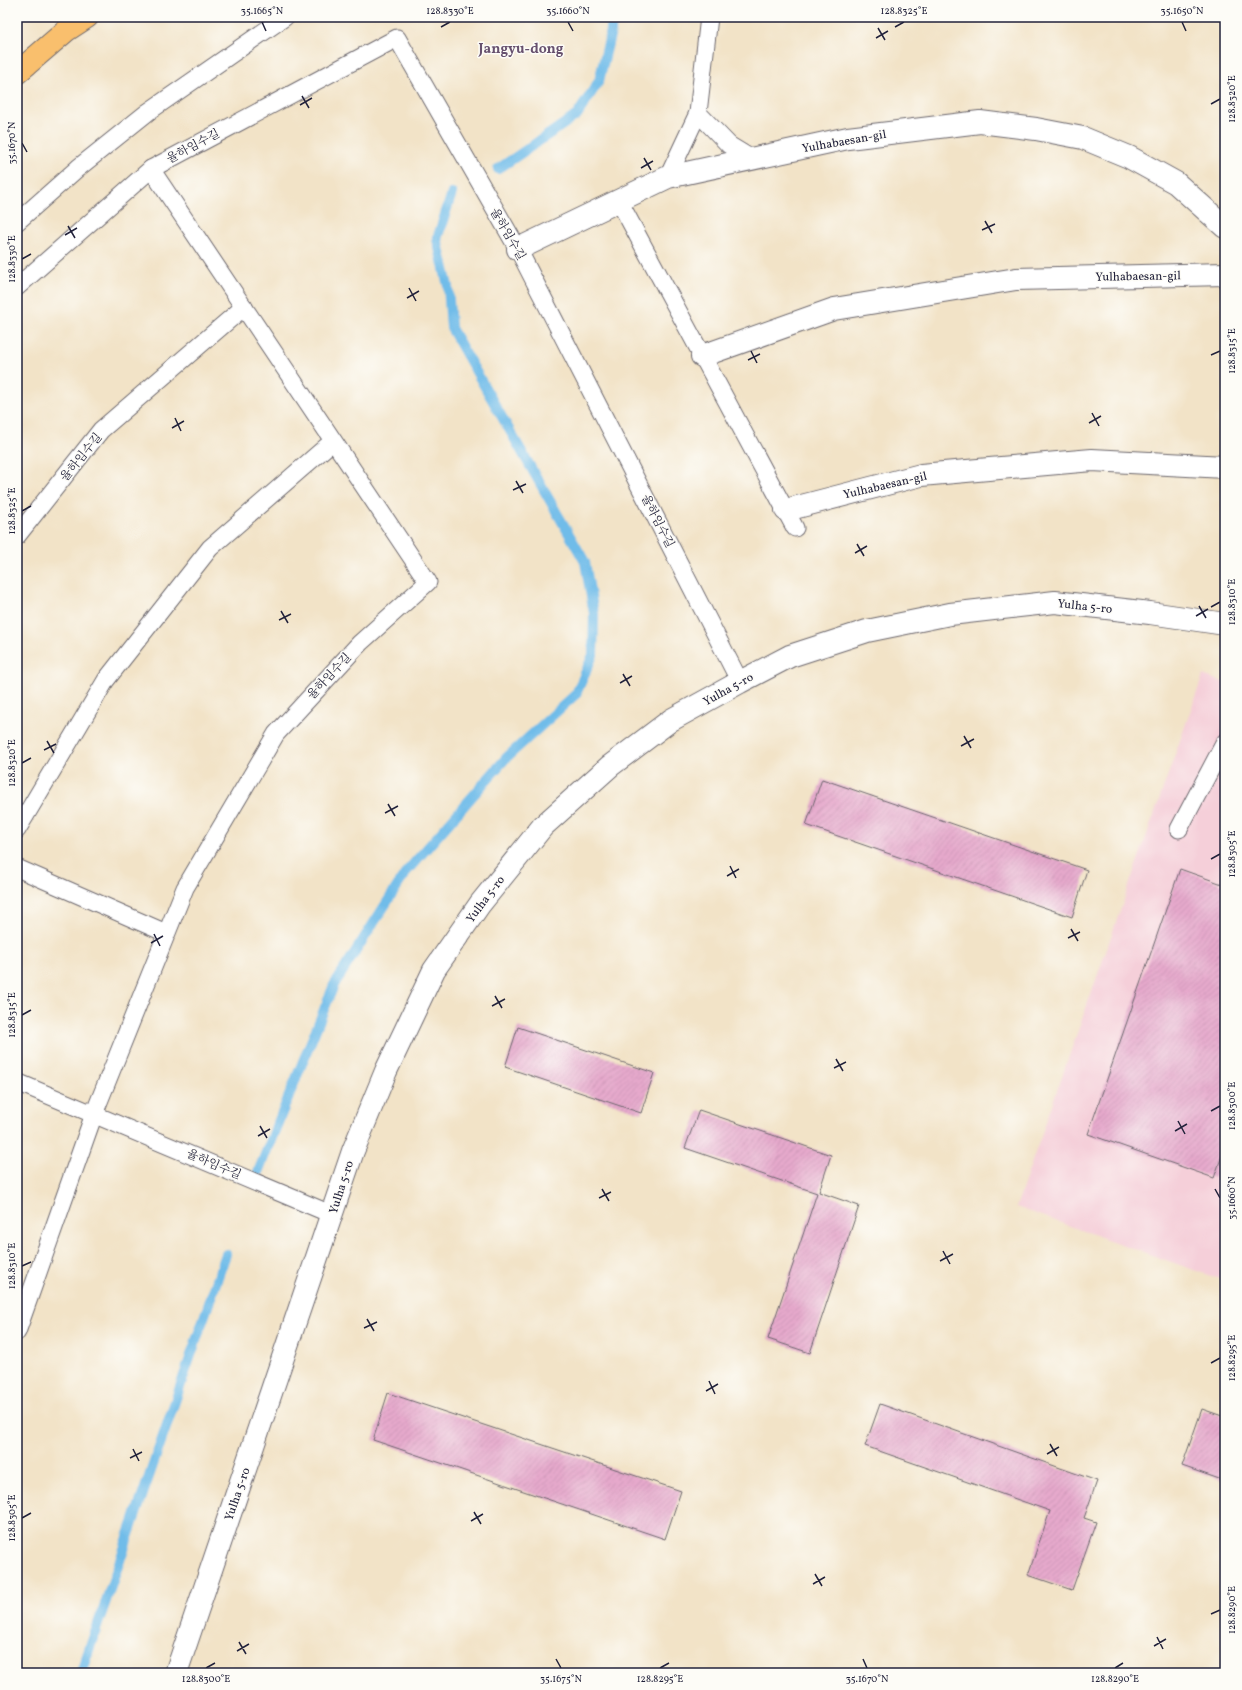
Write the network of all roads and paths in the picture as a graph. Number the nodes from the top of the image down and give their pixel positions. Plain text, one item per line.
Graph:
1 (87, 17) edge
2 (285, 17) edge
3 (709, 17) edge
4 (17, 73) edge
5 (698, 113) junction
6 (752, 159) junction
7 (151, 168) junction
8 (668, 177) junction
9 (619, 201) junction
10 (17, 222) edge
11 (1225, 227) edge
12 (518, 249) junction
13 (1225, 274) edge
14 (17, 287) edge
15 (244, 307) junction
16 (702, 356) junction
17 (333, 441) junction
18 (1225, 468) edge
19 (791, 519) joint
20 (17, 536) edge
21 (1225, 624) edge
22 (740, 682) junction
23 (1225, 742) edge
24 (1179, 829) dead end
25 (17, 830) edge
26 (17, 868) edge
27 (166, 934) junction
28 (17, 1082) edge
29 (94, 1114) junction
30 (333, 1215) junction
31 (23, 1293) edge
32 (17, 1332) edge
33 (176, 1673) edge

1 - 4 highway
2 - 10 lane
3 - 5 lane
5 - 6 lane
5 - 8 lane
6 - 8 street, Yulhabaesan-gil
6 - 11 street, Yulhabaesan-gil
7 - 12 lane, 율하임수길
7 - 14 lane, 율하임수길
7 - 15 lane, 율하임수길
8 - 9 street, Yulhabaesan-gil
9 - 12 street
9 - 16 lane, Yulhabaesan-gil
12 - 22 lane, 율하임수길
13 - 16 street, Yulhabaesan-gil
15 - 17 lane, 율하임수길
15 - 20 lane, 율하임수길
16 - 19 lane, Yulhabaesan-gil
17 - 25 lane
17 - 27 lane, 율하임수길
18 - 19 street, Yulhabaesan-gil
21 - 22 street, Yulha 5-ro
22 - 30 street, Yulha 5-ro
23 - 24 lane
26 - 27 lane
27 - 29 lane, 율하임수길
28 - 29 lane, 율하임수길
29 - 30 lane, 율하임수길
29 - 31 lane, 율하임수길
30 - 33 street, Yulha 5-ro
31 - 32 lane, 율하임수길

